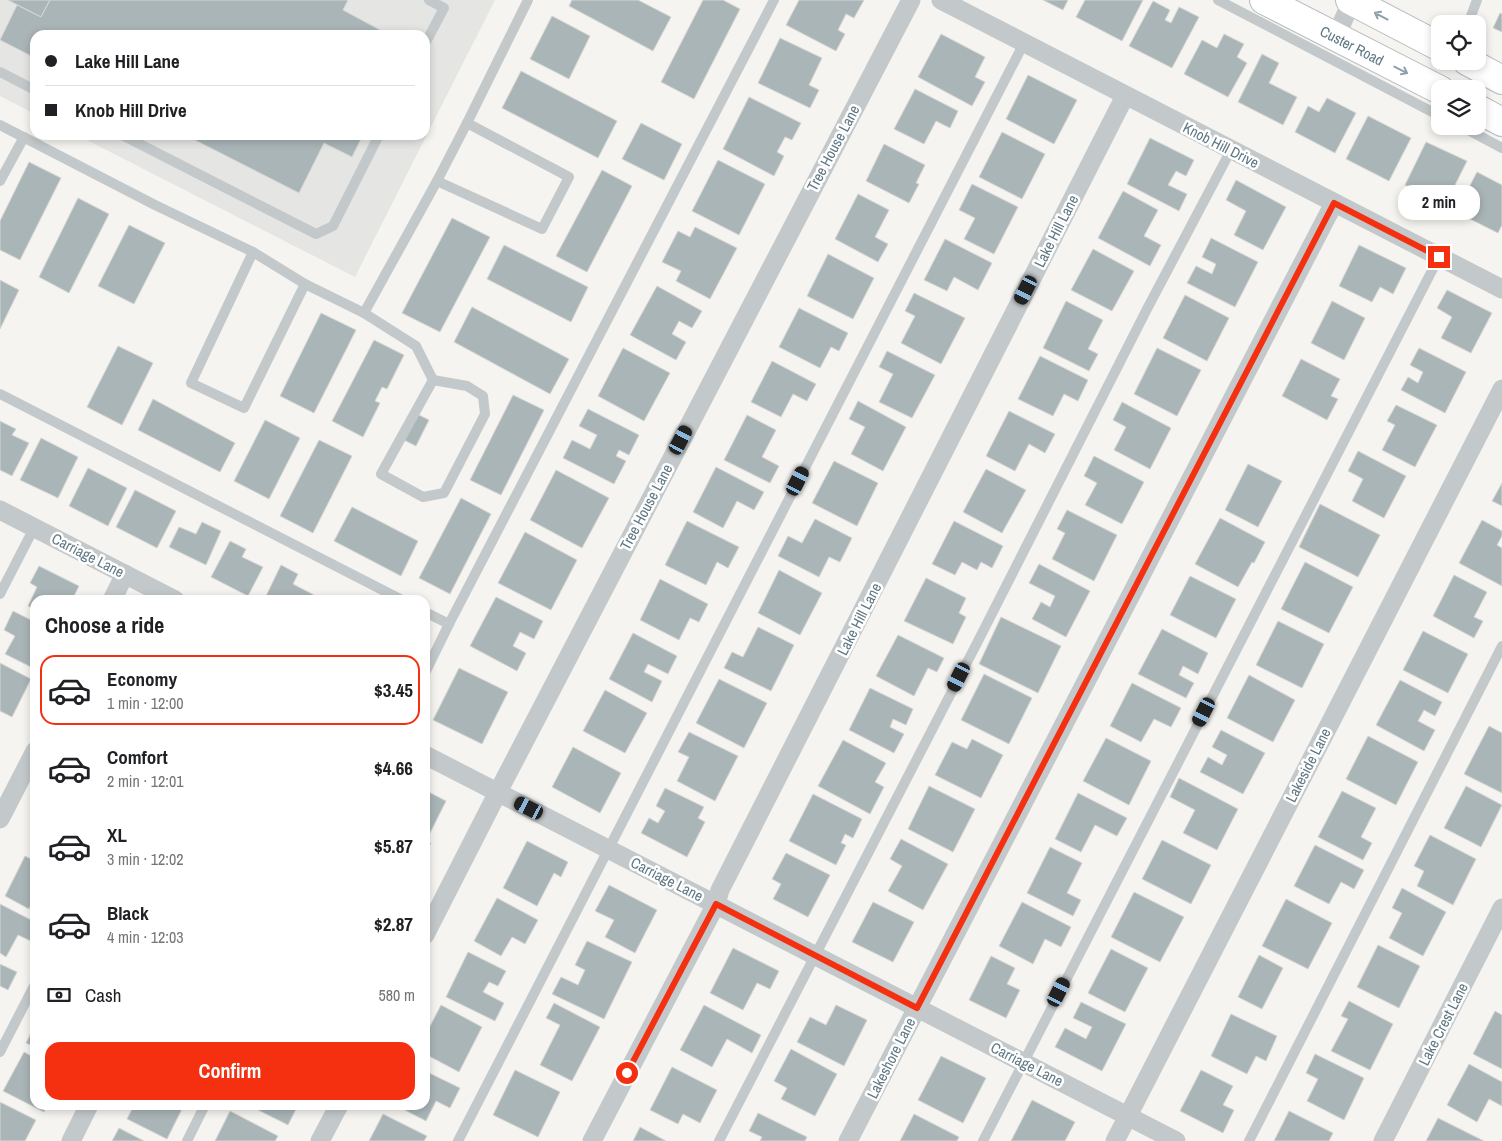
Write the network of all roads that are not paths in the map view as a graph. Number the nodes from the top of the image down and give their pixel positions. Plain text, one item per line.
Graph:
1 (430, 0) edge
2 (528, 0) edge
3 (774, 0) edge
4 (911, 0) edge
5 (941, 0) edge
6 (1218, 0) edge
7 (1264, 0) edge
8 (1351, 0) edge
9 (1477, 0) edge
10 (447, 4) edge
11 (1471, 15) edge
12 (430, 35) edge
13 (1336, 37) junction
14 (1431, 42) edge
15 (1024, 43) junction
16 (1484, 70) edge
17 (0, 72) edge
18 (1502, 80) edge
19 (1431, 85) edge
20 (30, 87) edge
21 (1125, 96) junction
22 (1431, 111) edge
23 (1486, 114) edge
24 (1502, 122) edge
25 (467, 123) junction
26 (0, 125) edge
27 (1478, 135) edge
28 (24, 137) junction
29 (132, 140) edge
30 (376, 140) edge
31 (1502, 148) edge
32 (1231, 150) junction
33 (0, 181) edge
34 (437, 181) junction
35 (1334, 203) junction
36 (253, 252) junction
37 (1439, 257) junction
38 (305, 284) junction
39 (1502, 290) edge
40 (364, 313) junction
41 (433, 380) junction
42 (1502, 388) edge
43 (0, 394) edge
44 (0, 510) edge
45 (34, 528) junction
46 (125, 574) junction
47 (0, 594) edge
48 (114, 595) edge
49 (165, 595) edge
50 (392, 595) edge
51 (430, 614) edge
52 (449, 624) junction
53 (1502, 646) edge
54 (430, 663) edge
55 (430, 757) edge
56 (30, 760) edge
57 (498, 792) junction
58 (0, 819) edge
59 (608, 848) junction
60 (716, 904) junction
61 (1502, 908) edge
62 (430, 925) edge
63 (815, 955) junction
64 (30, 994) edge
65 (917, 1008) junction
66 (0, 1052) edge
67 (1023, 1062) junction
68 (86, 1110) edge
69 (202, 1110) edge
70 (336, 1110) edge
71 (1127, 1116) junction
72 (71, 1141) edge
73 (187, 1141) edge
74 (320, 1141) edge
75 (458, 1141) edge
76 (592, 1141) edge
77 (719, 1141) edge
78 (848, 1141) edge
79 (983, 1141) edge
80 (1115, 1141) edge
81 (1176, 1141) edge
82 (1249, 1141) edge
83 (1383, 1141) edge

1 - 10 lane
2 - 25 lane
3 - 52 lane
4 - 57 street, Tree House Lane
5 - 15 street, Knob Hill Drive
6 - 22 lane
7 - 13 main road, Custer Road
8 - 13 street
14 -> 8 main road
9 - 11 lane
10 - 12 lane
13 -> 19 main road, Custer Road
15 - 21 street, Knob Hill Drive
15 - 59 lane
16 - 18 main road
17 - 20 lane
21 - 32 street, Knob Hill Drive
21 - 60 street, Lake Hill Lane
23 - 24 main road
25 - 34 lane
25 - 34 lane
26 - 28 lane
27 - 31 lane
28 - 33 lane
28 - 36 lane
29 - 30 lane
32 - 35 street, Knob Hill Drive
32 - 63 lane
34 - 40 lane
35 - 37 street, Knob Hill Drive
35 - 65 street, Lakeshore Lane
36 - 38 lane
36 - 38 lane
37 - 39 street, Knob Hill Drive
37 - 67 lane
38 - 40 lane
40 - 41 lane
41 - 41 lane
42 - 71 street, Lakeside Lane
43 - 50 lane
44 - 45 street, Carriage Lane
45 - 46 street, Carriage Lane
45 - 47 lane
46 - 48 street
46 - 49 street, Carriage Lane
51 - 52 lane
52 - 54 lane
53 - 82 lane
55 - 57 street, Carriage Lane
56 - 58 street
57 - 59 street, Carriage Lane
57 - 62 street, Tree House Lane
59 - 60 street, Carriage Lane
59 - 75 lane
60 - 63 street, Carriage Lane
60 - 76 street, Lake Hill Lane
61 - 83 street, Lake Crest Lane
63 - 65 street, Carriage Lane
63 - 77 lane
64 - 66 lane
65 - 67 street, Carriage Lane
65 - 78 street, Lakeshore Lane
67 - 71 street, Carriage Lane
67 - 79 lane
68 - 72 street
69 - 73 lane
70 - 74 street
71 - 80 street, Lakeside Lane
71 - 81 street, Carriage Lane

